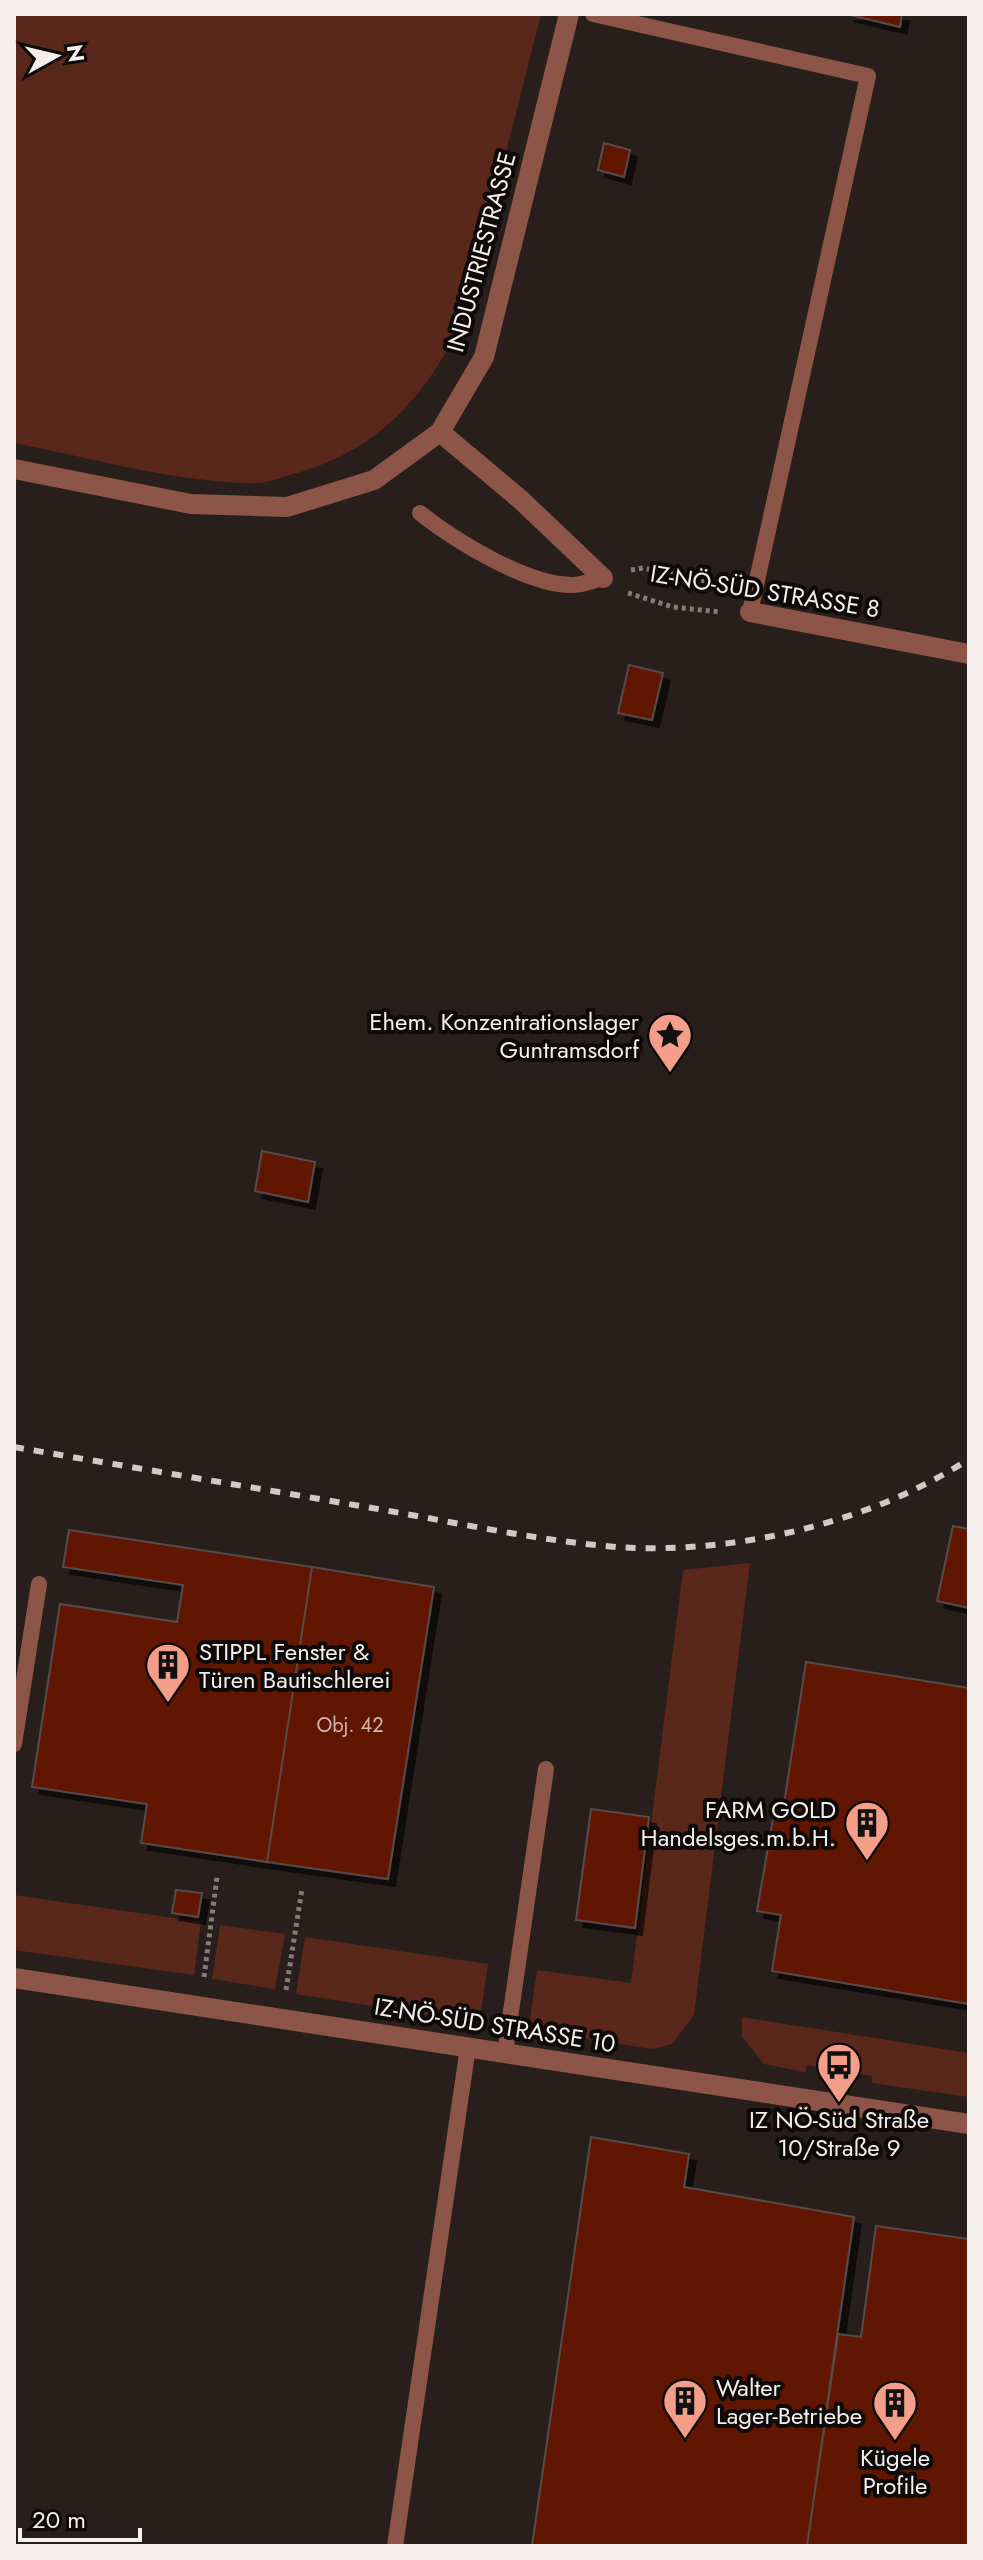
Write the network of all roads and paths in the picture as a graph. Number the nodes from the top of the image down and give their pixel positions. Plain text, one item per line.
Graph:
1 (569, 14) edge
2 (593, 14) edge
3 (440, 432) junction
4 (14, 469) edge
5 (420, 513) dead end
6 (603, 578) junction
7 (750, 612) junction
8 (969, 654) edge
9 (39, 1584) dead end
10 (14, 1744) edge
11 (546, 1769) dead end
12 (217, 1877) dead end
13 (302, 1889) dead end
14 (14, 1978) edge
15 (200, 2006) junction
16 (281, 2019) junction
17 (468, 2047) junction
18 (505, 2053) junction
19 (969, 2124) edge
20 (395, 2546) edge

1 - 3 street, INDUSTRIESTRASSE
2 - 7 lane
3 - 4 street, INDUSTRIESTRASSE
3 - 6 street
5 - 6 lane
6 - 7 path, IZ-NÖ-SÜD STRASSE 8
6 - 7 path
7 - 8 street, IZ-NÖ-SÜD STRASSE 8
9 - 10 lane
11 - 18 lane
12 - 15 path
13 - 16 path
14 - 15 street, IZ-NÖ-SÜD STRASSE 10
15 - 16 street, IZ-NÖ-SÜD STRASSE 10
16 - 17 street, IZ-NÖ-SÜD STRASSE 10
17 - 18 street, IZ-NÖ-SÜD STRASSE 10
17 - 20 lane
18 - 19 street, IZ-NÖ-SÜD STRASSE 10

